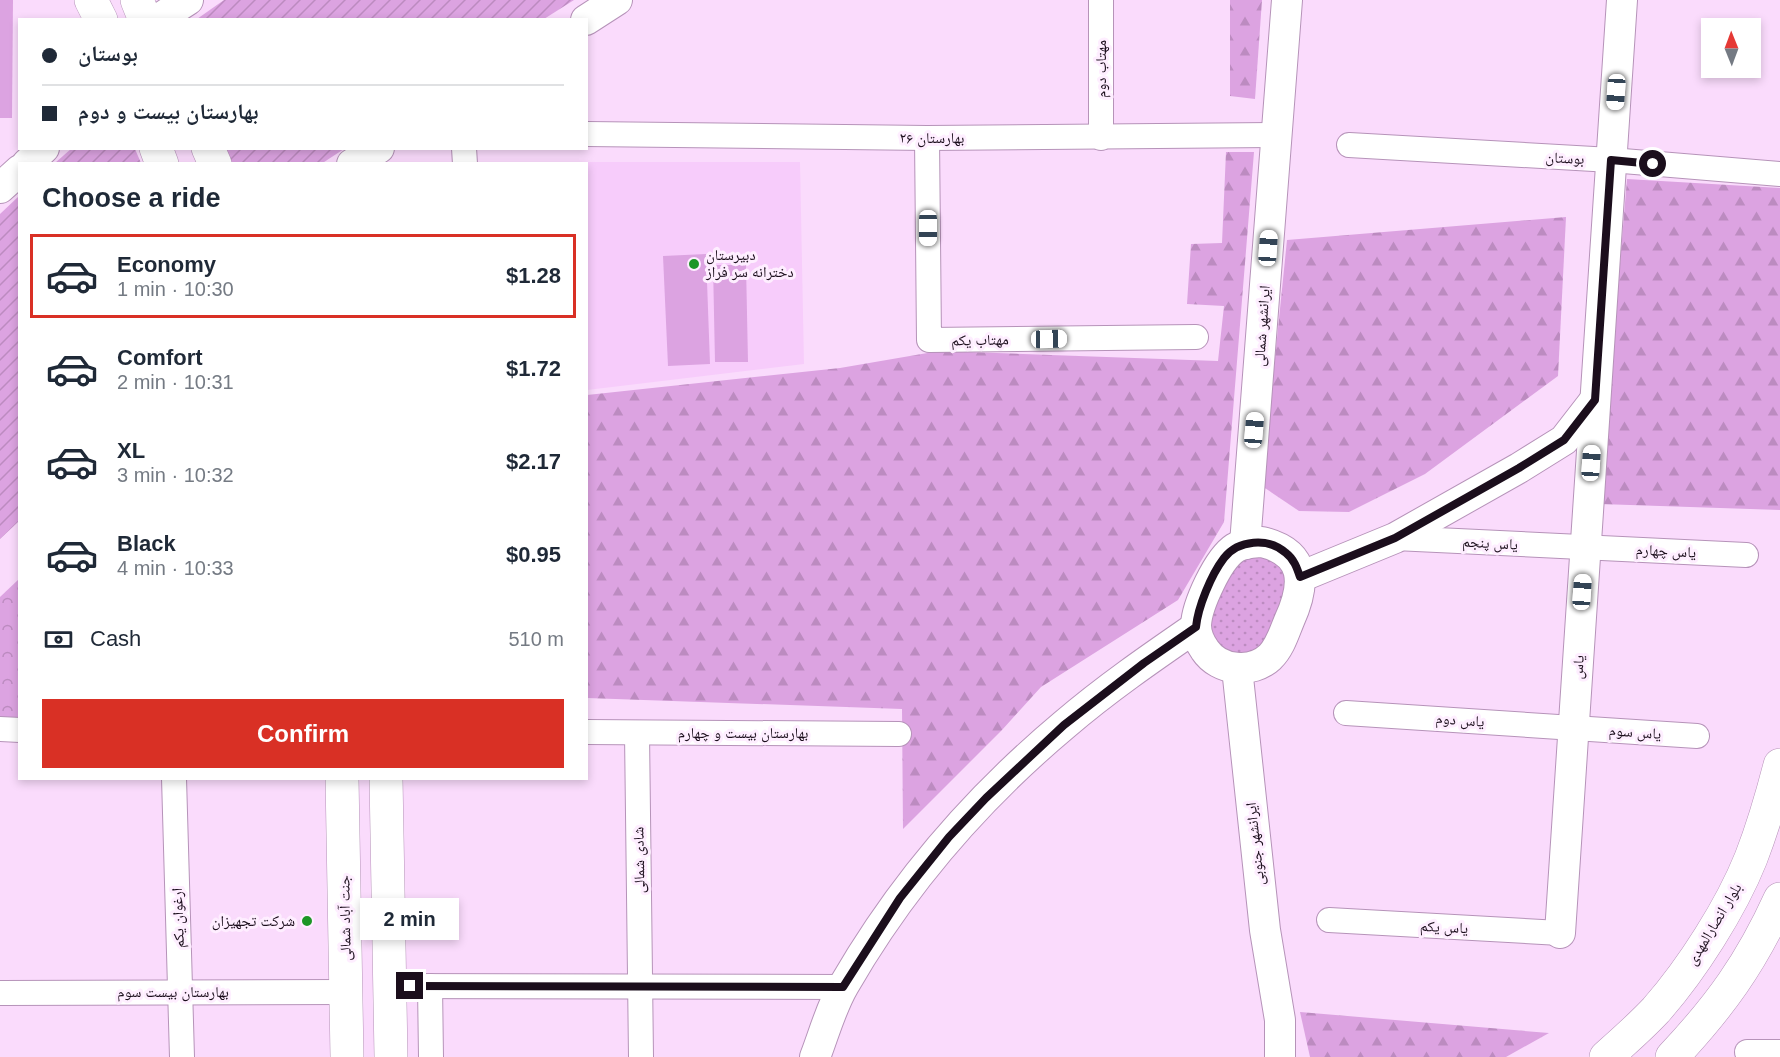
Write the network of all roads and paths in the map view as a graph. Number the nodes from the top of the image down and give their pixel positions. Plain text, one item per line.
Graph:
1 (91, 0) edge
2 (137, 0) edge
3 (188, 0) edge
4 (617, 0) edge
5 (1101, 0) edge
6 (1287, 0) edge
7 (1622, 0) edge
8 (100, 18) edge
9 (145, 18) edge
10 (160, 18) edge
11 (588, 19) edge
12 (588, 134) edge
13 (1277, 135) junction
14 (927, 138) junction
15 (1101, 138) junction
16 (1349, 145) dead end
17 (42, 150) edge
18 (376, 150) edge
19 (1611, 160) junction
20 (29, 162) edge
21 (355, 162) edge
22 (18, 172) edge
23 (1780, 174) edge
24 (0, 188) edge
25 (1196, 338) dead end
26 (1595, 400) junction
27 (1395, 538) junction
28 (1245, 544) junction
29 (1586, 547) junction
30 (1746, 555) dead end
31 (1300, 577) junction
32 (1196, 627) junction
33 (1237, 668) junction
34 (1346, 713) dead end
35 (1574, 728) junction
36 (0, 729) edge
37 (18, 730) edge
38 (588, 732) edge
39 (637, 733) junction
40 (899, 734) dead end
41 (1697, 736) dead end
42 (1780, 765) edge
43 (174, 780) edge
44 (342, 780) edge
45 (386, 780) edge
46 (1780, 899) edge
47 (1329, 920) dead end
48 (1560, 933) joint
49 (389, 986) junction
50 (430, 986) junction
51 (640, 987) junction
52 (843, 987) junction
53 (180, 992) junction
54 (347, 992) junction
55 (0, 993) edge
56 (1280, 1020) junction
57 (1747, 1052) dead end
58 (1780, 1053) edge
59 (182, 1057) edge
60 (347, 1057) edge
61 (391, 1057) edge
62 (432, 1057) edge
63 (641, 1057) edge
64 (815, 1057) edge
65 (1280, 1057) edge
66 (1300, 1057) edge
67 (1606, 1057) edge
68 (1672, 1057) edge

1 - 8 main road
2 - 9 main road
3 - 10 street
4 - 11 street
5 - 15 street, مهتاب دوم
6 - 13 street, ایرانشهر شمالی
7 - 19 street, یاس
12 - 14 street, بهارستان ۲۶
13 - 15 street, بهارستان ۲۶
13 - 28 street, ایرانشهر شمالی
14 - 15 street, بهارستان ۲۶
14 - 25 street, مهتاب یکم
16 - 19 street, بوستان
17 - 20 street
18 - 21 street
19 - 23 street, بوستان
19 - 26 street, یاس
22 - 24 street
26 - 27 street
26 - 29 street, یاس
27 - 29 street, یاس پنجم
27 - 31 street
28 - 31 street
28 - 32 street
29 - 30 street, یاس چهارم
29 - 35 street, یاس
31 - 33 street
32 - 33 street
32 - 52 street
33 - 56 street, ایرانشهر جنوبی
34 - 35 street, یاس دوم
35 - 41 street, یاس سوم
35 - 48 street, یاس
36 - 37 street
38 - 39 street, بهارستان بیست و چهارم
39 - 40 street, بهارستان بیست و چهارم
39 - 51 street, شادی شمالی
42 - 67 main road, بلوار انصارالمهدی
43 - 53 street, ارغوان یکم
44 - 54 main road, جنت آباد شمالی
45 - 49 main road
46 - 68 main road
47 - 48 street, یاس یکم
49 - 50 street
49 - 61 main road
50 - 51 street
50 - 62 street
51 - 52 street
51 - 63 street, شادی شمالی
52 - 64 street
53 - 54 street, بهارستان بیست سوم
53 - 55 street, بهارستان بیست سوم
53 - 59 street, ارغوان یکم
54 - 60 main road, جنت آباد شمالی
56 - 65 street, ایرانشهر جنوبی
56 - 66 street, ایرانشهر جنوبی
57 - 58 street

